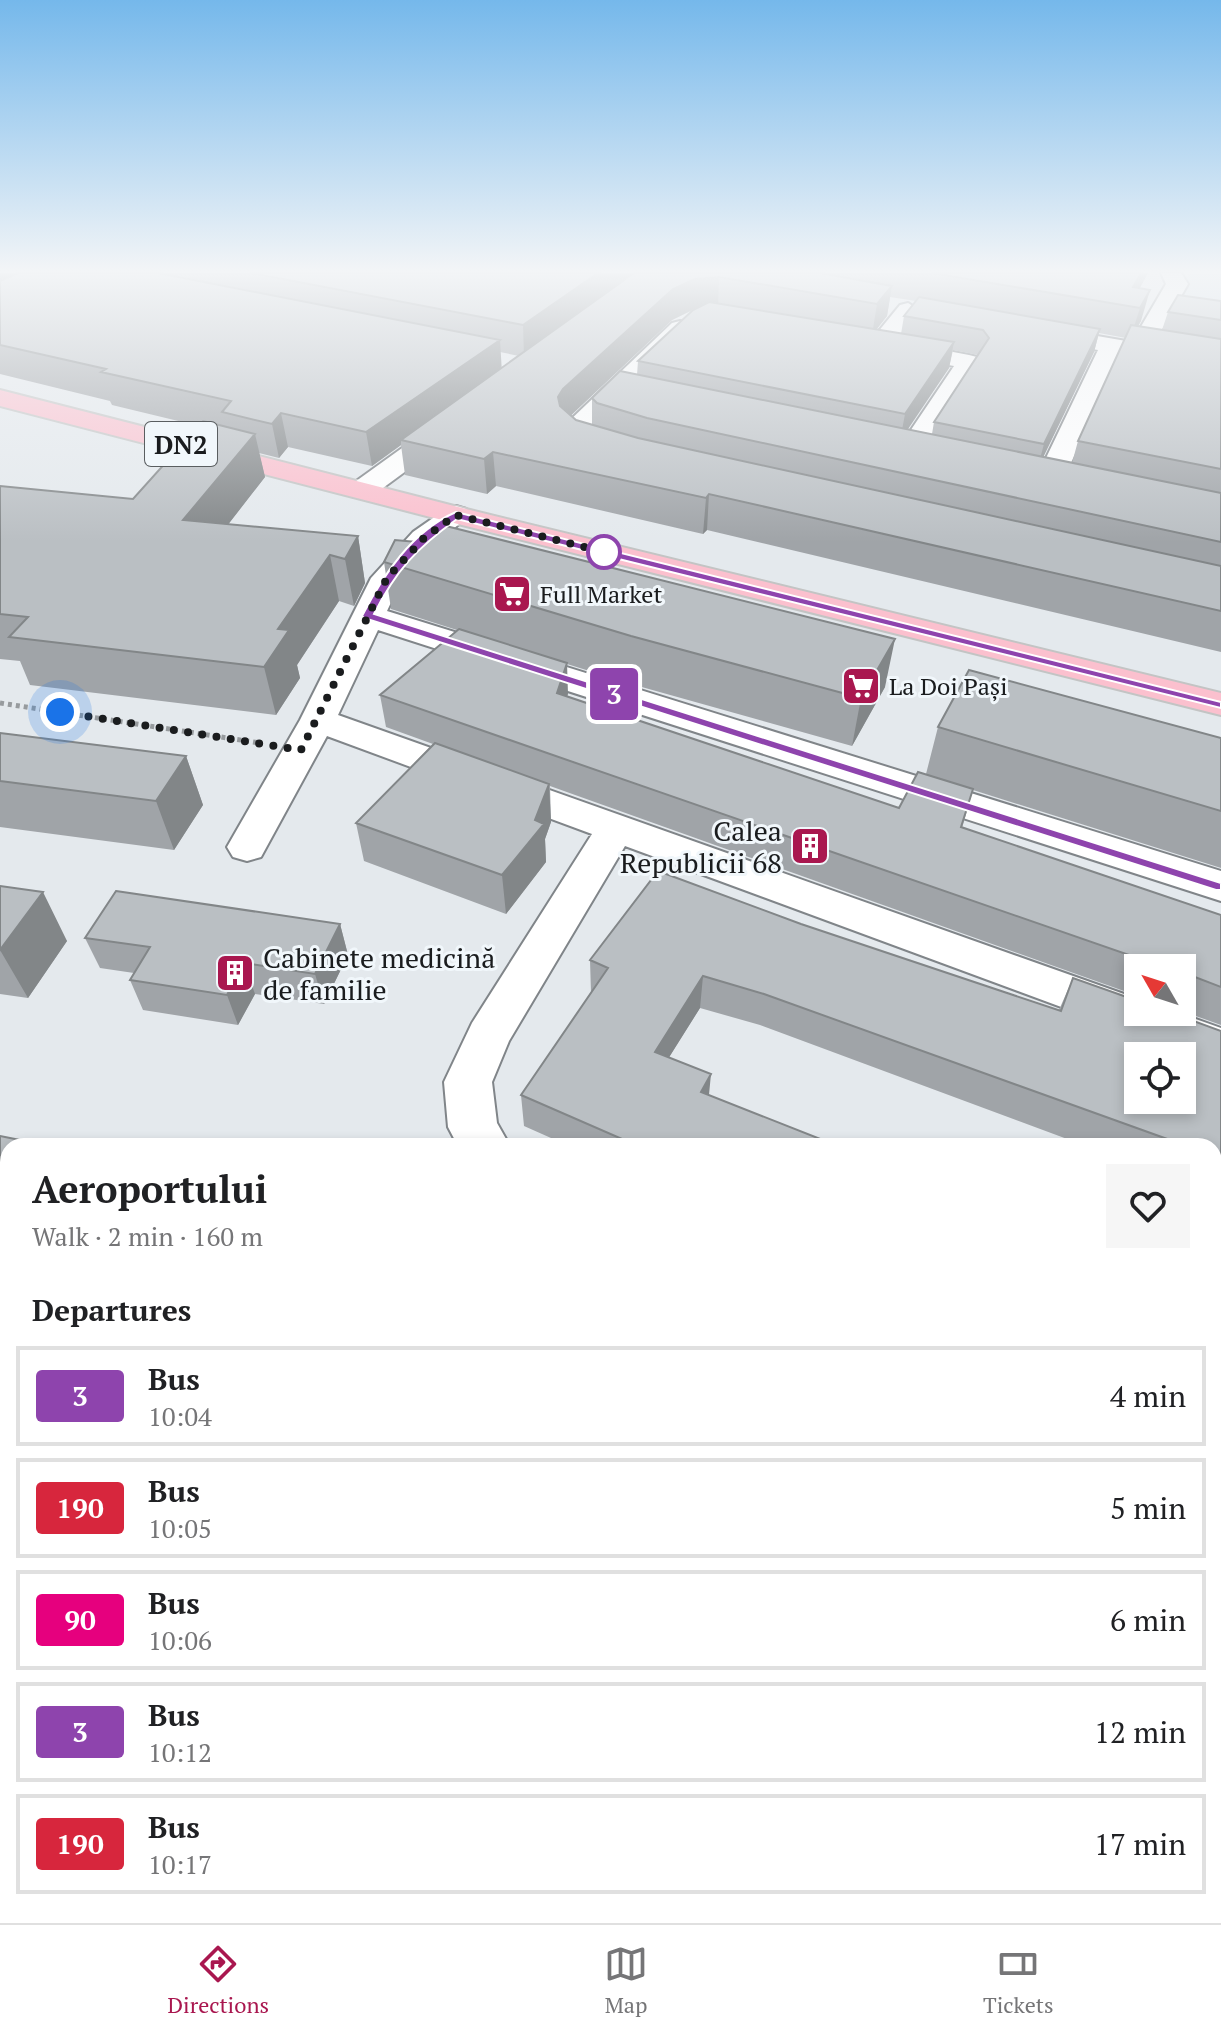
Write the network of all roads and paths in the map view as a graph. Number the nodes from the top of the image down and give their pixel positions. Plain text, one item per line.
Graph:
1 (644, 363) edge
2 (968, 363) edge
3 (1104, 363) edge
4 (614, 393) junction
5 (0, 398) edge
6 (645, 400) edge
7 (469, 412) edge
8 (934, 460) edge
9 (638, 462) edge
10 (1017, 478) edge
11 (1047, 485) junction
12 (362, 490) junction
13 (1076, 490) edge
14 (456, 515) junction
15 (368, 616) junction
16 (0, 703) edge
17 (1221, 704) edge
18 (309, 735) junction
19 (616, 828) junction
20 (247, 847) dead end
21 (1221, 886) edge
22 (1221, 1047) edge
23 (480, 1138) edge

1 - 4 street
2 - 8 street
3 - 11 street
4 - 6 street
4 - 9 street
5 - 12 main road, DN2
7 - 12 street
10 - 11 street
11 - 13 street
12 - 14 main road, DN2
14 - 15 street
14 - 17 main road, DN2
15 - 18 street
15 - 21 street
16 - 18 path
18 - 19 street
18 - 20 street
19 - 22 street
19 - 23 street

